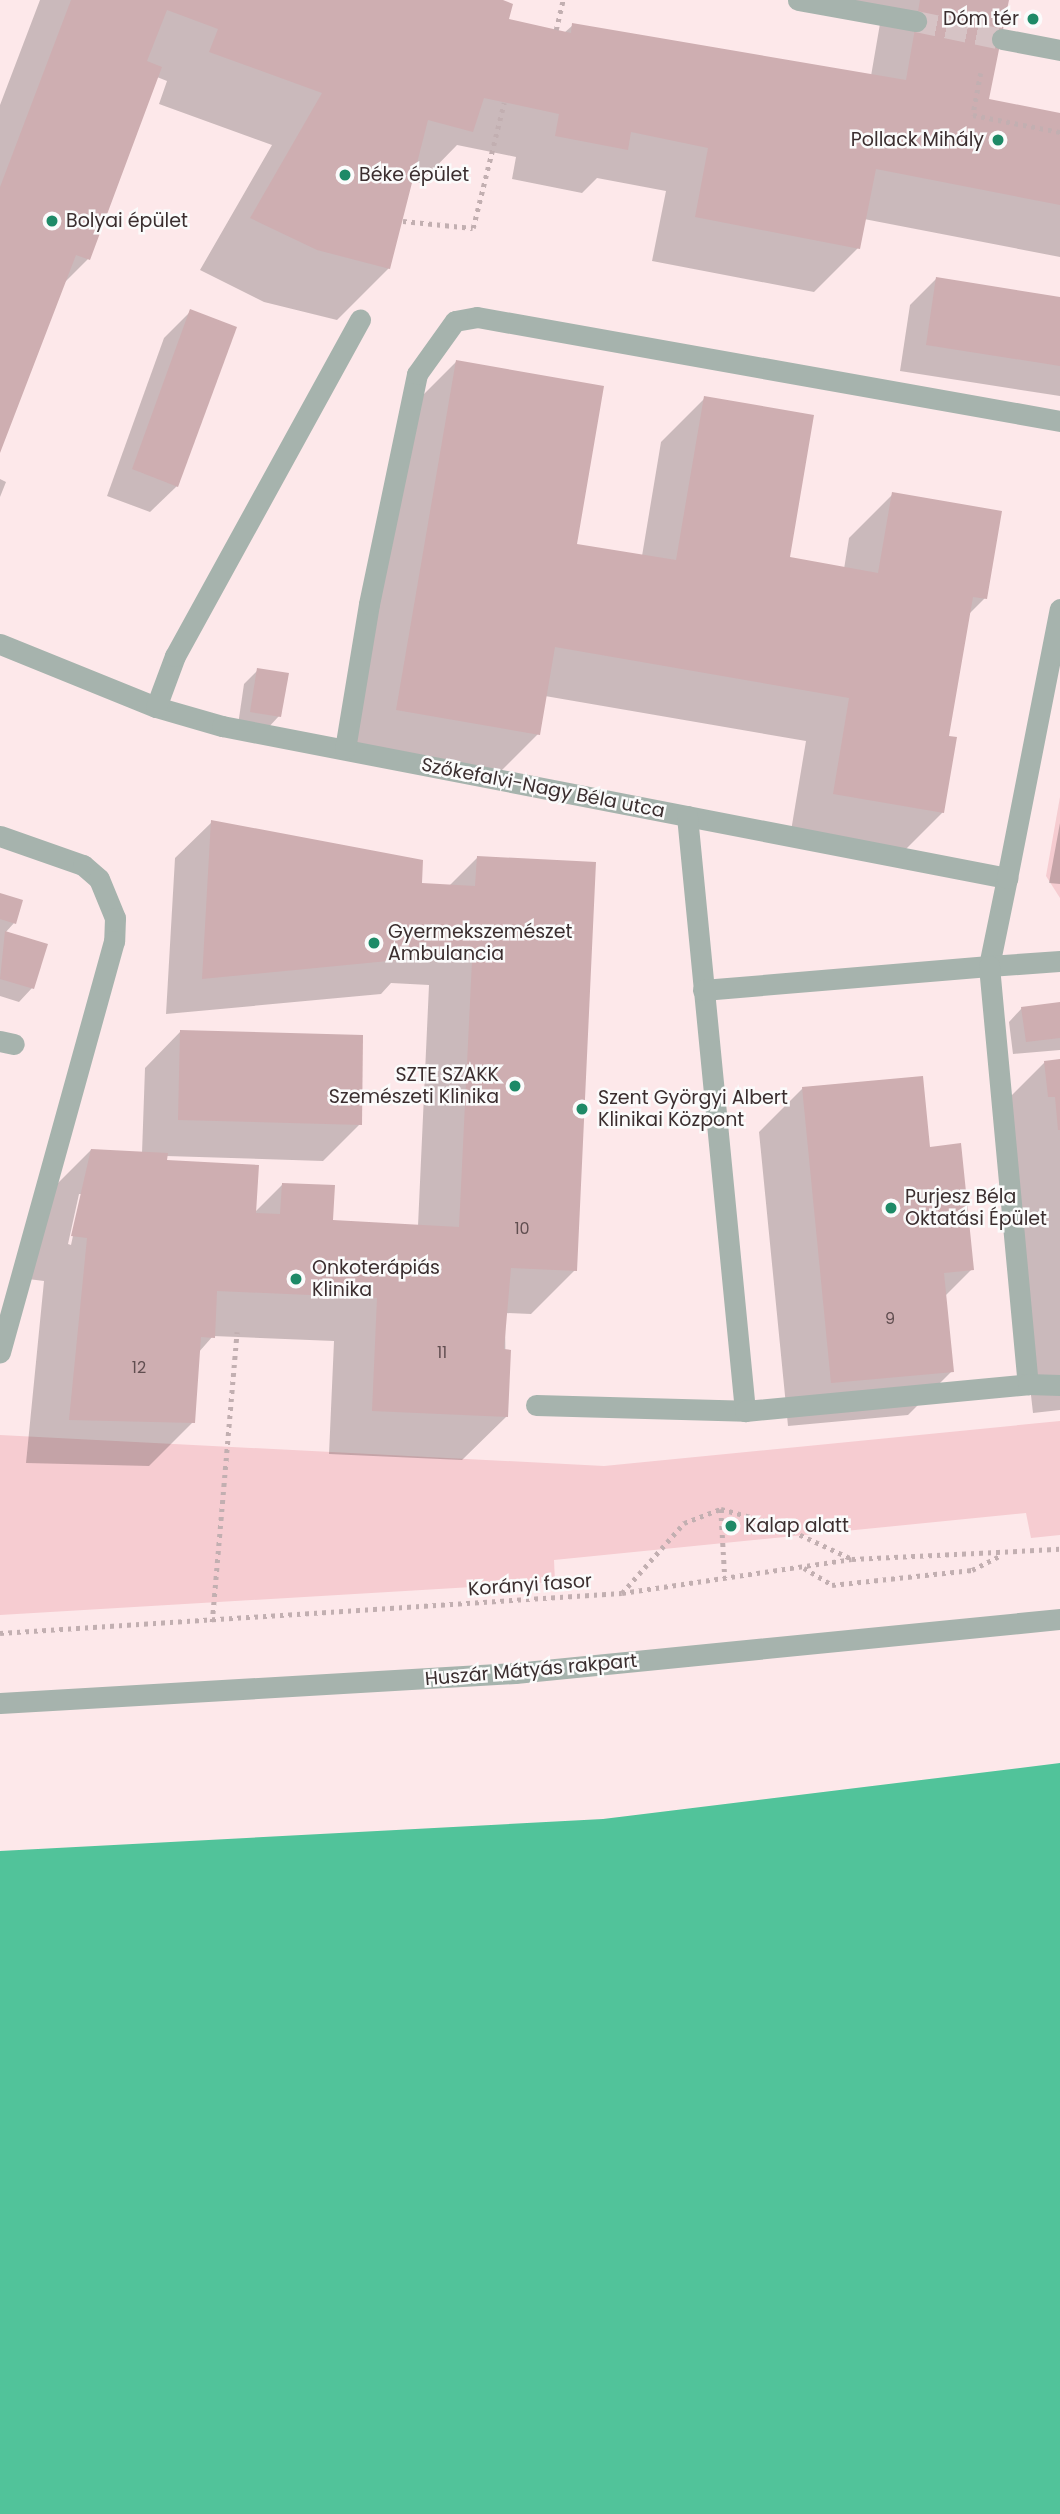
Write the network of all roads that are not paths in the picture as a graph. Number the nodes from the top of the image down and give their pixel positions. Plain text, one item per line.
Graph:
1 (798, 0) edge
2 (838, 3) edge
3 (916, 21) tunnel mouth
4 (1002, 39) tunnel mouth
5 (1060, 50) edge
6 (360, 318) dead end
7 (1060, 421) edge
8 (1060, 609) edge
9 (0, 644) edge
10 (156, 707) junction
11 (345, 750) junction
12 (687, 816) junction
13 (0, 836) edge
14 (1007, 878) junction
15 (1060, 961) edge
16 (989, 966) junction
17 (703, 990) junction
18 (0, 1352) edge
19 (1028, 1384) junction
20 (1060, 1385) edge
21 (536, 1405) dead end
22 (745, 1411) junction
23 (1060, 1619) edge
24 (0, 1703) edge

1 - 2 street
2 - 3 street
4 - 5 street
6 - 10 street
7 - 11 street
8 - 14 street
9 - 10 street, Szőkefalvi-Nagy Béla utca
10 - 11 street, Szőkefalvi-Nagy Béla utca
11 - 12 street, Szőkefalvi-Nagy Béla utca
12 - 14 street, Szőkefalvi-Nagy Béla utca
12 - 17 street
13 - 18 street
14 - 16 street
15 - 16 street
16 - 17 street
16 - 19 street
17 - 22 street
19 - 20 street
19 - 22 street
21 - 22 street
23 - 24 street, Huszár Mátyás rakpart

